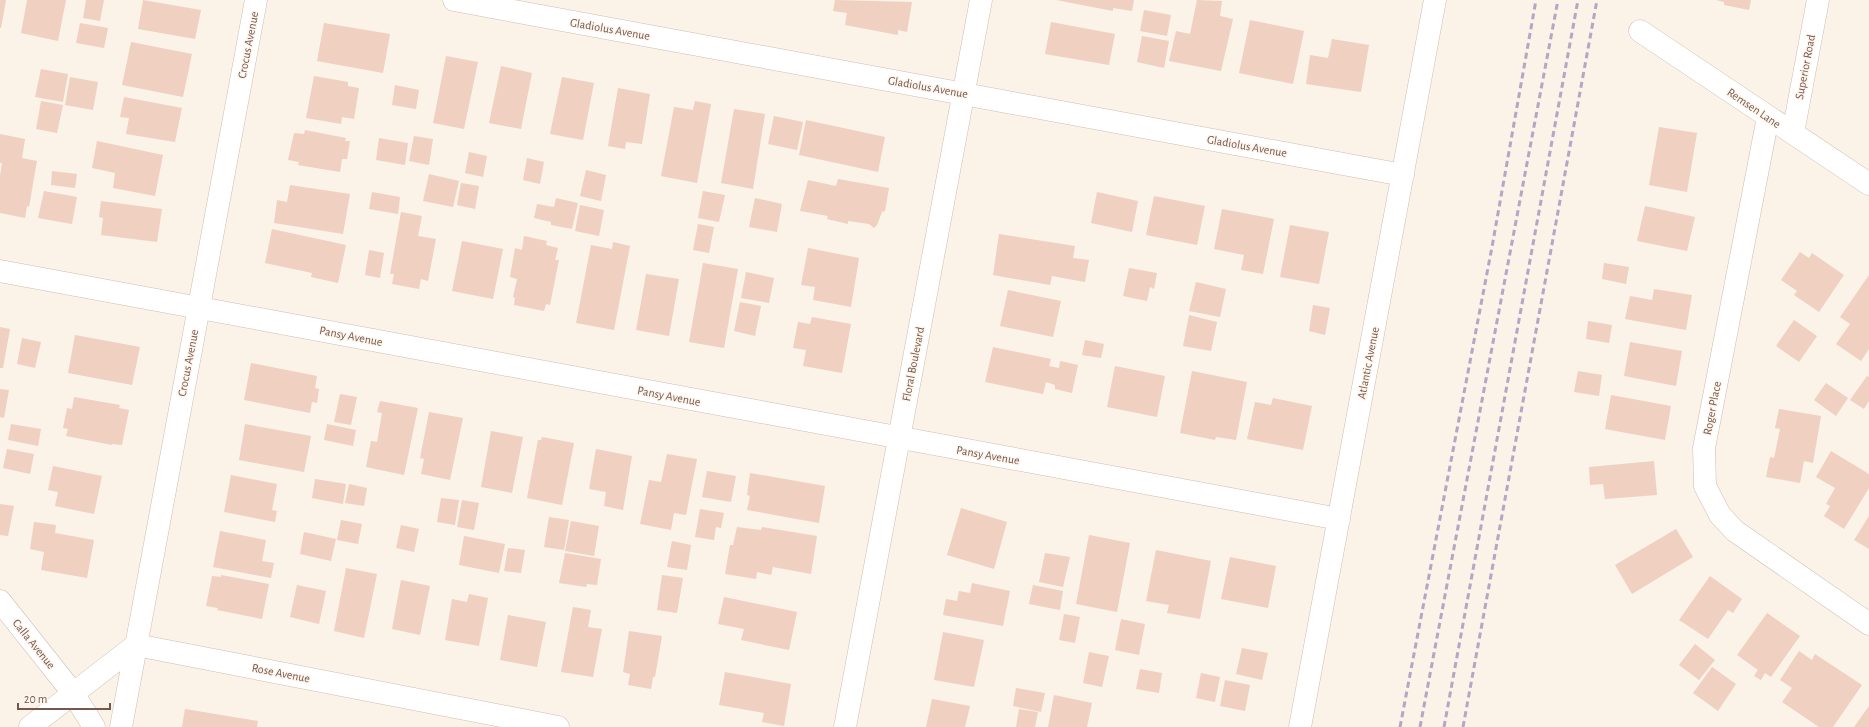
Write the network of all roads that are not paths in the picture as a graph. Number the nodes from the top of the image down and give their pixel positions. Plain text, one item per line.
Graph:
1 (256, 0) edge
2 (454, 0) edge
3 (981, 0) edge
4 (1435, 0) edge
5 (1818, 0) edge
6 (1640, 31) dead end
7 (963, 94) junction
8 (1768, 117) junction
9 (1793, 133) junction
10 (1403, 175) junction
11 (1869, 184) edge
12 (0, 271) edge
13 (199, 308) junction
14 (899, 439) junction
15 (1339, 519) junction
16 (0, 601) edge
17 (1869, 624) edge
18 (136, 644) junction
19 (74, 693) junction
20 (30, 727) edge
21 (94, 727) edge
22 (121, 727) edge
23 (558, 727) edge
24 (845, 727) edge
25 (1300, 727) edge

1 - 13 street, Crocus Avenue
2 - 7 street, Gladiolus Avenue
3 - 7 street, Floral Boulevard
4 - 10 street, Atlantic Avenue
5 - 9 street, Superior Road
6 - 8 street, Remsen Lane
7 - 10 street, Gladiolus Avenue
7 - 14 street, Floral Boulevard
8 - 9 street, Remsen Lane
8 - 17 street, Roger Place
9 - 11 street, Remsen Lane
10 - 15 street, Atlantic Avenue
12 - 13 street, Pansy Avenue
13 - 14 street, Pansy Avenue
13 - 18 street, Crocus Avenue
14 - 15 street, Pansy Avenue
14 - 24 street, Floral Boulevard
15 - 25 street, Atlantic Avenue
16 - 19 street, Calla Avenue
18 - 19 street
18 - 22 street, Crocus Avenue
18 - 23 street, Rose Avenue
19 - 20 street
19 - 21 street, Calla Avenue

